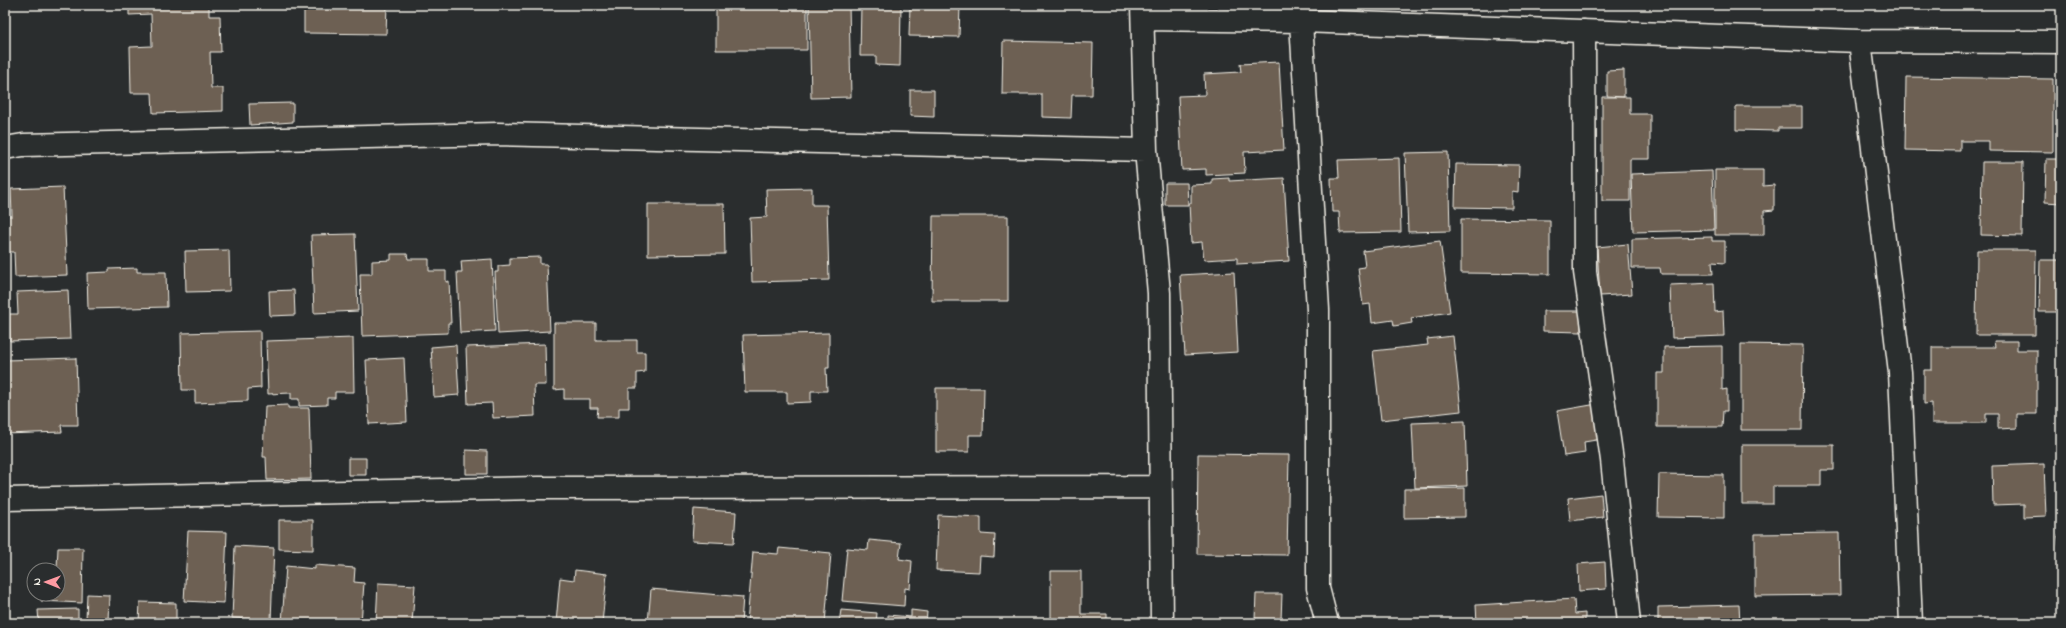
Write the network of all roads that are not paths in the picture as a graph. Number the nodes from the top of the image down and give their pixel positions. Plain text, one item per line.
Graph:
1 (1142, 12) edge
2 (1301, 21) junction
3 (1584, 31) junction
4 (1860, 41) junction
5 (2061, 42) edge
6 (5, 148) edge
7 (1146, 150) junction
8 (1160, 487) junction
9 (5, 499) edge
10 (1162, 623) edge
11 (1327, 623) edge
12 (1629, 623) edge
13 (1911, 623) edge

1 - 2 street
1 - 7 street
2 - 3 street
2 - 11 street
3 - 4 street
3 - 12 street
4 - 5 street
4 - 13 street
6 - 7 street
7 - 8 street
8 - 9 street
8 - 10 street

